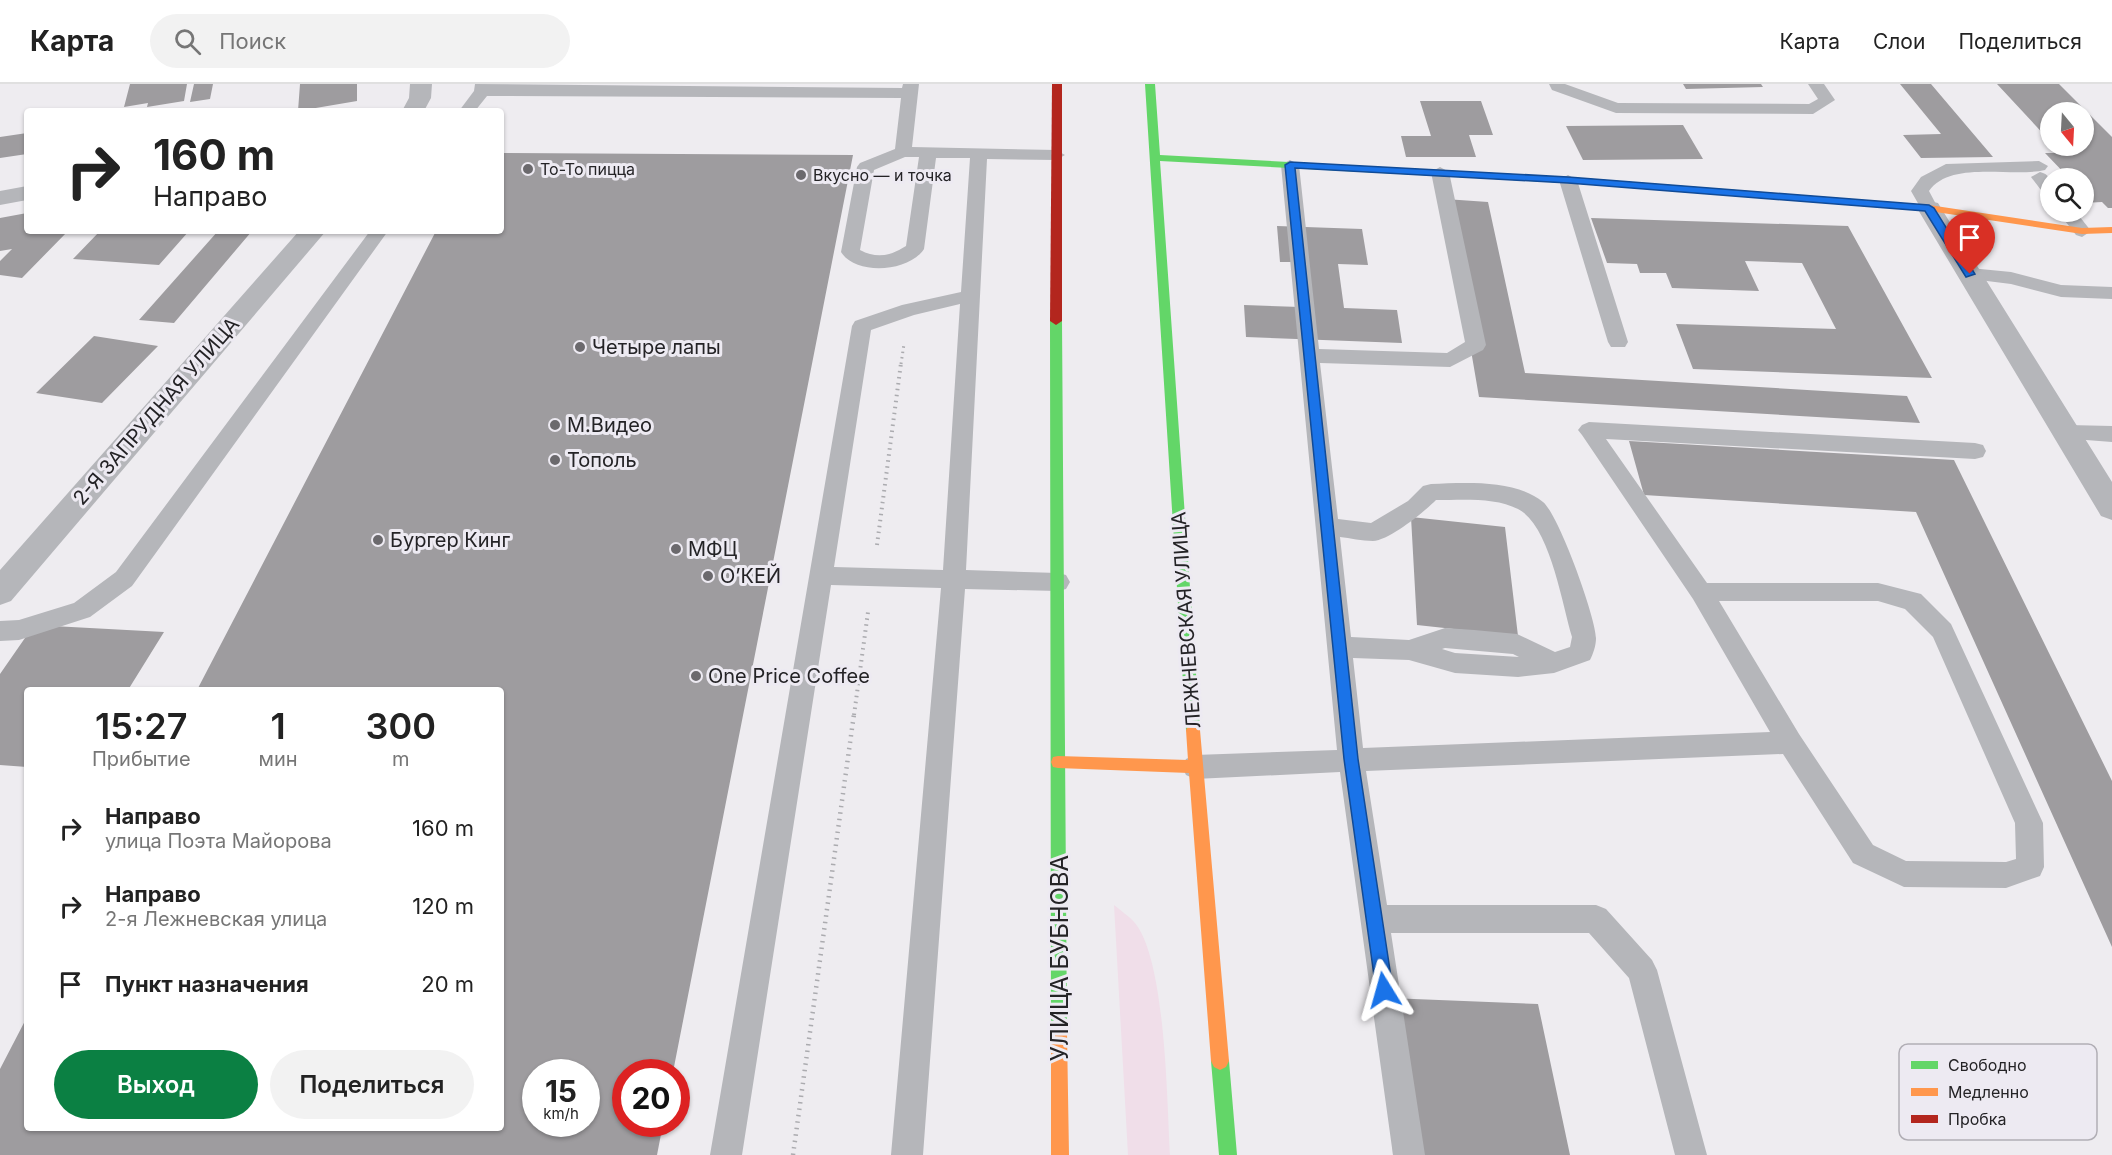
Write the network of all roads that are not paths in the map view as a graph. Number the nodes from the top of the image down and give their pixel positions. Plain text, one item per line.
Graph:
1 (421, 84) edge
2 (1057, 84) edge
3 (1150, 84) edge
4 (1557, 84) edge
5 (1816, 84) edge
6 (482, 87) edge
7 (910, 88) edge
8 (415, 108) edge
9 (469, 108) edge
10 (903, 152) junction
11 (928, 152) junction
12 (979, 153) junction
13 (1056, 155) junction
14 (1156, 159) junction
15 (1290, 165) junction
16 (1440, 172) junction
17 (2040, 178) edge
18 (1568, 180) junction
19 (24, 194) edge
20 (0, 198) edge
21 (1929, 208) junction
22 (2075, 222) edge
23 (2112, 230) edge
24 (2082, 231) junction
25 (310, 234) edge
26 (377, 234) edge
27 (1970, 274) junction
28 (2112, 293) edge
29 (969, 296) junction
30 (1618, 342) dead end
31 (1310, 356) junction
32 (2068, 433) junction
33 (2112, 434) edge
34 (1976, 451) dead end
35 (2112, 508) edge
36 (1327, 526) junction
37 (821, 576) junction
38 (954, 579) junction
39 (1058, 582) junction
40 (0, 592) edge
41 (1701, 592) junction
42 (0, 631) edge
43 (1340, 647) junction
44 (1790, 742) junction
45 (1351, 759) junction
46 (1058, 762) junction
47 (1196, 767) junction
48 (1374, 919) junction
49 (726, 1155) edge
50 (907, 1155) edge
51 (1060, 1155) edge
52 (1228, 1155) edge
53 (1409, 1155) edge
54 (1691, 1155) edge

1 - 8 street
2 - 13 main road
3 - 14 main road, ЛЕЖНЕВСКАЯ УЛИЦА
4 - 5 lane
6 - 7 lane
6 - 9 lane
7 - 10 lane
10 - 11 lane
10 - 11 lane
11 - 12 lane
12 - 13 lane
12 - 29 lane
13 - 39 main road
14 - 15 main road
14 - 47 main road, ЛЕЖНЕВСКАЯ УЛИЦА
15 - 16 main road
15 - 31 lane
16 - 18 main road
16 - 31 lane
17 - 21 lane
18 - 21 main road
18 - 30 lane
19 - 20 street
21 - 24 main road
21 - 27 street
22 - 24 lane
23 - 24 main road
25 - 40 street, 2-Я ЗАПРУДНАЯ УЛИЦА
26 - 42 lane
27 - 28 lane
27 - 32 street
29 - 37 lane
29 - 38 lane
31 - 36 lane
32 - 33 lane
32 - 35 street
34 - 41 lane
36 - 43 lane
36 - 43 lane
37 - 38 lane
37 - 49 lane
38 - 39 lane
38 - 50 lane
39 - 46 main road
41 - 44 lane
41 - 44 lane
43 - 45 lane
44 - 45 lane
45 - 47 lane
45 - 48 lane
46 - 47 main road
46 - 51 main road, УЛИЦА БУБНОВА
47 - 52 main road, ЛЕЖНЕВСКАЯ УЛИЦА
48 - 53 lane
48 - 54 lane

